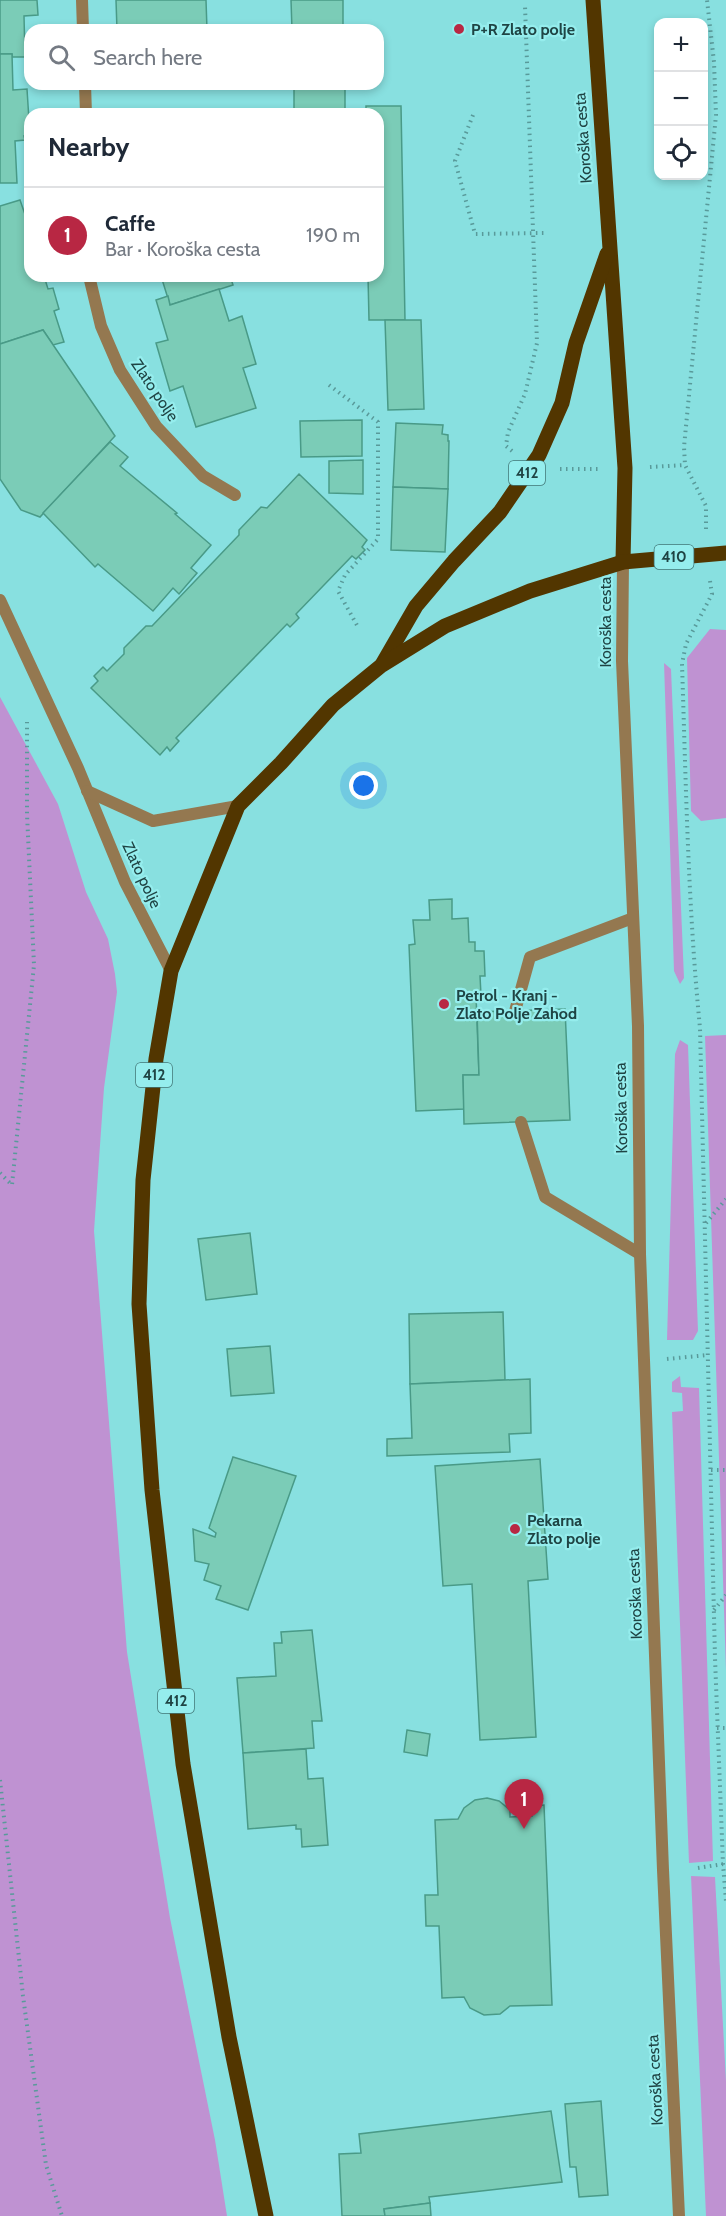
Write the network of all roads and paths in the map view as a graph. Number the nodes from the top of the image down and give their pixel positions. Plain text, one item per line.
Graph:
1 (82, 0) edge
2 (593, 0) edge
3 (707, 0) edge
4 (525, 6) dead end
5 (83, 24) edge
6 (85, 90) edge
7 (86, 108) edge
8 (473, 115) dead end
9 (533, 233) junction
10 (544, 233) dead end
11 (609, 248) junction
12 (90, 282) edge
13 (329, 385) dead end
14 (518, 456) dead end
15 (235, 495) dead end
16 (706, 506) dead end
17 (726, 553) edge
18 (623, 562) junction
19 (712, 594) dead end
20 (0, 600) edge
21 (358, 627) dead end
22 (382, 665) junction
23 (27, 717) dead end
24 (87, 791) junction
25 (238, 806) junction
26 (633, 918) junction
27 (171, 971) junction
28 (515, 1011) dead end
29 (521, 1122) dead end
30 (0, 1173) edge
31 (726, 1199) edge
32 (706, 1223) junction
33 (640, 1254) junction
34 (708, 1355) junction
35 (644, 1360) junction
36 (711, 1470) junction
37 (726, 1470) edge
38 (726, 1595) edge
39 (714, 1610) junction
40 (717, 1728) junction
41 (726, 1728) edge
42 (0, 1780) edge
43 (723, 1864) junction
44 (698, 1868) dead end
45 (726, 1901) edge
46 (62, 2216) edge
47 (266, 2216) edge
48 (679, 2216) edge

1 - 5 street
2 - 11 main road, Koroška cesta / 412
3 - 16 path
4 - 9 path
6 - 7 street
8 - 9 path
9 - 10 path
9 - 14 path
11 - 18 main road, Koroška cesta / 412
11 - 22 main road, 412
12 - 15 street, Zlato polje
13 - 21 path
17 - 18 main road, 410
18 - 22 main road, 412
18 - 26 street, Koroška cesta
19 - 32 path
20 - 24 street, Zlato polje
22 - 25 main road, 412
23 - 30 path
24 - 25 street, Zlato polje
24 - 27 street, Zlato polje
25 - 27 main road, 412
26 - 28 street
26 - 33 street, Koroška cesta
27 - 47 main road, 412
29 - 33 street
31 - 32 path
32 - 34 path
33 - 35 street, Koroška cesta
34 - 35 path
34 - 36 path
35 - 48 street, Koroška cesta
36 - 37 path
36 - 39 path
38 - 39 path
39 - 40 path
40 - 41 path
40 - 43 path
42 - 46 path
43 - 44 path
43 - 45 path

